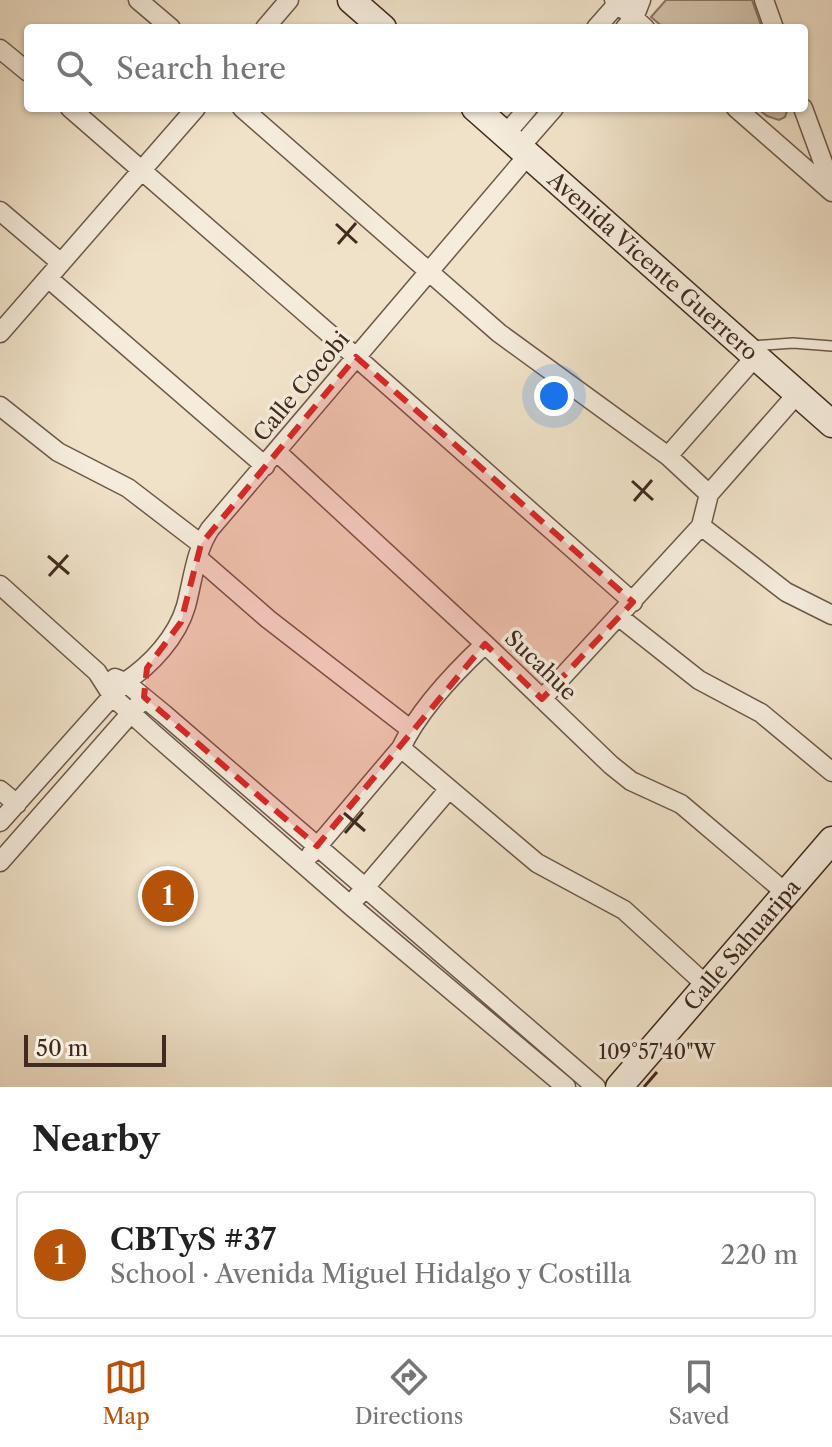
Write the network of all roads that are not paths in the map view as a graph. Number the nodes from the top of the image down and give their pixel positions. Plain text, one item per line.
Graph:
1 (138, 0) edge
2 (289, 0) edge
3 (351, 0) edge
4 (641, 0) edge
5 (764, 0) edge
6 (619, 1) edge
7 (166, 24) edge
8 (268, 24) edge
9 (378, 24) edge
10 (599, 24) edge
11 (634, 24) edge
12 (635, 24) edge
13 (773, 24) edge
14 (0, 49) edge
15 (24, 69) edge
16 (75, 112) edge
17 (192, 112) edge
18 (247, 112) edge
19 (480, 112) edge
20 (527, 112) edge
21 (550, 112) edge
22 (741, 112) edge
23 (804, 112) edge
24 (518, 145) junction
25 (142, 169) junction
26 (832, 190) edge
27 (0, 211) edge
28 (61, 263) junction
29 (430, 271) junction
30 (48, 278) junction
31 (0, 333) edge
32 (832, 346) edge
33 (750, 352) junction
34 (356, 357) junction
35 (797, 394) junction
36 (0, 406) edge
37 (832, 424) edge
38 (668, 456) junction
39 (271, 459) junction
40 (709, 494) junction
41 (701, 526) junction
42 (199, 551) junction
43 (0, 585) edge
44 (633, 602) junction
45 (832, 615) edge
46 (618, 616) junction
47 (485, 644) junction
48 (147, 668) junction
49 (119, 689) junction
50 (144, 697) junction
51 (542, 699) junction
52 (132, 714) junction
53 (410, 729) junction
54 (401, 748) junction
55 (832, 772) edge
56 (449, 789) junction
57 (0, 790) edge
58 (17, 804) junction
59 (0, 822) edge
60 (832, 840) edge
61 (317, 846) junction
62 (0, 862) edge
63 (303, 865) junction
64 (365, 888) junction
65 (786, 893) junction
66 (351, 906) junction
67 (705, 984) junction
68 (566, 1087) edge
69 (596, 1087) edge
70 (619, 1087) edge

1 - 7 street
2 - 8 street
3 - 9 main road
4 - 12 street
5 - 13 street
6 - 10 street
6 - 11 street
14 - 15 street
16 - 25 street
17 - 25 street
18 - 29 street
19 - 24 main road, Avenida Vicente Guerrero
20 - 24 street
21 - 24 street
22 - 26 street
23 - 26 street
24 - 29 street, Calle Cocobi
24 - 33 main road, Avenida Vicente Guerrero
25 - 28 street
25 - 34 street
27 - 28 street
28 - 30 street
29 - 34 street, Calle Cocobi
29 - 38 street
30 - 31 street
30 - 39 street, Sucahue
32 - 33 lane
33 - 35 main road, Avenida Vicente Guerrero
33 - 38 street
34 - 39 street, Calle Cocobi
34 - 44 street
35 - 37 main road, Avenida Vicente Guerrero
35 - 40 street
36 - 42 street
38 - 40 street
39 - 42 street, Calle Cocobi
39 - 47 street, Sucahue
40 - 41 street
41 - 44 street
41 - 45 street
42 - 48 street, Calle Cocobi
42 - 53 street
43 - 49 street
44 - 46 street
46 - 51 street
46 - 55 street
47 - 51 street, Sucahue
47 - 53 street
48 - 49 street, Calle Cocobi
48 - 50 street
49 - 50 street
49 - 52 street
49 - 58 street, Calle Cocobi
50 - 52 street
50 - 61 street
51 - 65 street, Sucahue
52 - 62 street
52 - 63 street
53 - 54 street
54 - 56 street
54 - 61 street
56 - 64 street
56 - 67 street
57 - 58 street
58 - 59 street, Calle Cocobi
60 - 65 main road, Calle Sahuaripa
61 - 63 street
61 - 64 street
63 - 66 street
64 - 66 street
64 - 69 street
65 - 67 main road, Calle Sahuaripa
66 - 68 street
67 - 70 main road, Calle Sahuaripa

